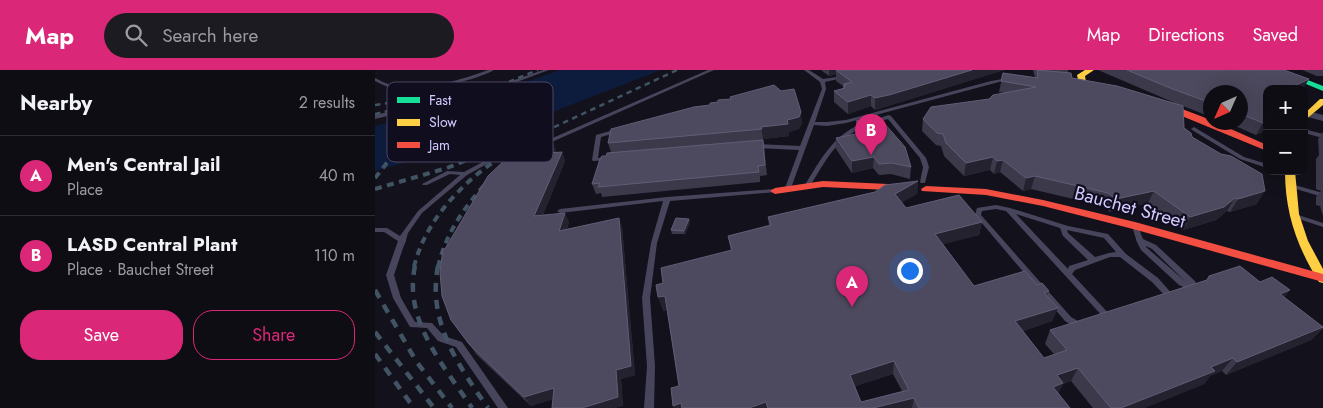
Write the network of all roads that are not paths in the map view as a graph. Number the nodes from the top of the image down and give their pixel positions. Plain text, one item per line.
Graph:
1 (493, 70) edge
2 (547, 70) edge
3 (711, 70) edge
4 (806, 70) edge
5 (1090, 70) edge
6 (1276, 70) edge
7 (847, 77) edge
8 (1017, 78) edge
9 (375, 79) edge
10 (443, 82) edge
11 (513, 82) edge
12 (822, 82) junction
13 (383, 85) junction
14 (375, 86) edge
15 (387, 86) edge
16 (1323, 89) edge
17 (1111, 90) edge
18 (1149, 100) edge
19 (1323, 101) edge
20 (1308, 114) edge
21 (1308, 116) edge
22 (1323, 118) edge
23 (812, 123) junction
24 (1195, 129) dead end
25 (617, 131) edge
26 (1308, 131) edge
27 (1323, 136) edge
28 (553, 140) edge
29 (1263, 146) edge
30 (749, 147) edge
31 (802, 148) junction
32 (614, 158) edge
33 (487, 162) edge
34 (1263, 165) edge
35 (465, 174) junction
36 (1288, 175) edge
37 (425, 184) dead end
38 (808, 185) junction
39 (1289, 185) junction
40 (920, 186) junction
41 (788, 188) junction
42 (775, 190) joint
43 (1323, 195) edge
44 (667, 199) junction
45 (1007, 209) junction
46 (560, 211) edge
47 (1292, 215) junction
48 (1323, 225) edge
49 (1135, 226) junction
50 (1067, 228) junction
51 (375, 230) edge
52 (403, 241) junction
53 (1123, 255) junction
54 (1094, 261) junction
55 (1068, 274) junction
56 (1323, 278) edge
57 (1171, 297) junction
58 (1162, 300) edge
59 (1117, 314) edge
60 (1101, 320) junction
61 (503, 408) edge
62 (649, 408) edge

1 - 10 lane
2 - 11 lane
3 - 28 lane
4 - 12 lane
5 - 17 street
6 - 16 street
7 - 12 lane
8 - 23 lane
9 - 13 lane
12 - 23 lane
13 - 14 lane
13 - 15 lane
18 - 29 street
19 - 20 street
21 - 22 street
23 - 31 lane
24 - 34 lane
25 - 32 lane
26 - 27 lane
30 - 31 lane
31 - 41 lane
33 - 35 lane
35 - 37 lane
35 - 52 lane
36 - 39 street
38 - 40 street, Bauchet Street
38 - 40 lane
38 - 41 street, Bauchet Street
39 - 43 lane
39 - 47 street
40 - 49 street, Bauchet Street
41 - 42 street, Bauchet Street
42 - 44 lane
44 - 46 lane
44 - 62 lane
45 - 50 lane
45 - 55 lane
45 - 60 lane
47 - 48 lane
47 - 56 street
49 - 56 street, Bauchet Street
49 - 57 lane
50 - 53 lane
50 - 54 lane
51 - 52 lane
52 - 61 lane
53 - 54 lane
53 - 57 lane
54 - 55 lane
55 - 60 lane
57 - 58 lane
59 - 60 lane

